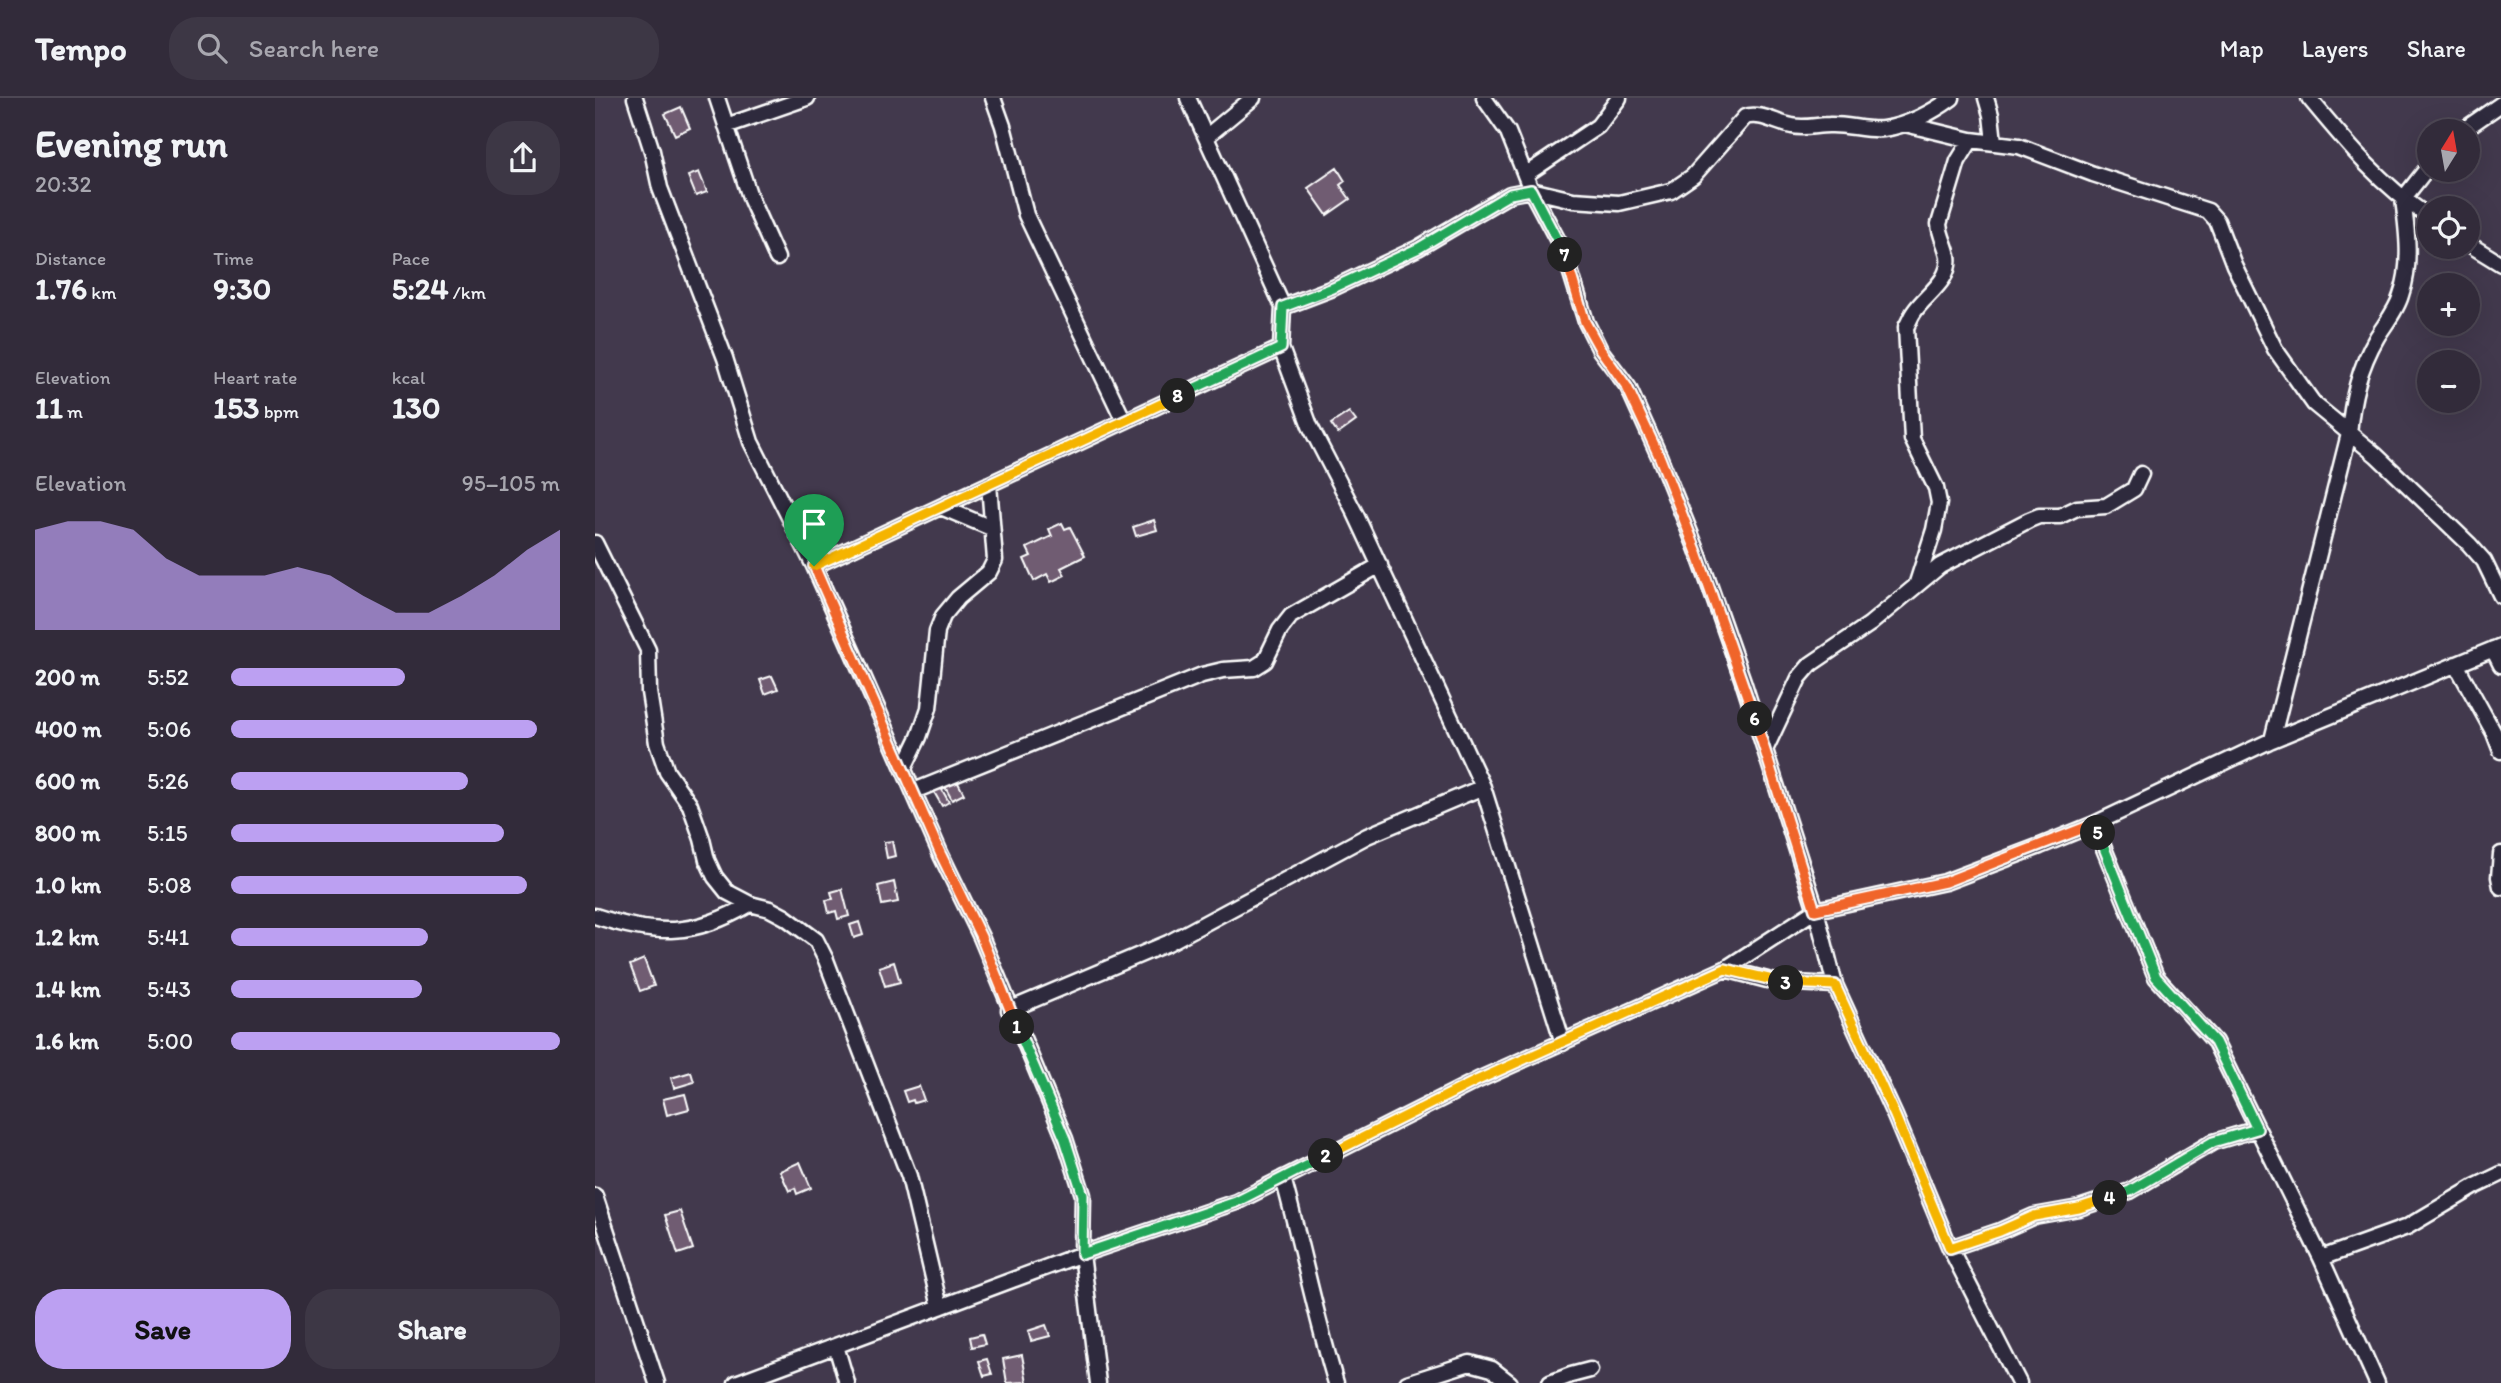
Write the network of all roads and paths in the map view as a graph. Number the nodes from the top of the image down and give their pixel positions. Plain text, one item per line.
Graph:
1 (635, 98) edge
2 (717, 98) edge
3 (807, 98) edge
4 (993, 98) edge
5 (1188, 98) edge
6 (1253, 98) edge
7 (1484, 98) edge
8 (1619, 98) edge
9 (1952, 98) edge
10 (1986, 98) edge
11 (2309, 98) edge
12 (2501, 104) edge
13 (2479, 119) edge
14 (1905, 124) junction
15 (726, 126) junction
16 (1206, 137) junction
17 (1971, 140) junction
18 (1994, 142) junction
19 (1525, 175) junction
20 (2417, 181) edge
21 (1531, 190) junction
22 (2403, 199) junction
23 (2417, 209) edge
24 (2480, 251) edge
25 (777, 258) dead end
26 (2501, 264) edge
27 (1283, 307) junction
28 (1281, 348) junction
29 (1124, 421) junction
30 (2349, 434) junction
31 (2141, 474) dead end
32 (989, 484) junction
33 (941, 507) junction
34 (991, 528) junction
35 (595, 544) edge
36 (1380, 565) junction
37 (814, 566) junction
38 (1916, 587) junction
39 (2501, 596) edge
40 (2497, 647) edge
41 (2456, 664) junction
42 (2501, 665) edge
43 (2272, 740) junction
44 (1765, 750) junction
45 (2501, 751) edge
46 (904, 768) junction
47 (1483, 787) junction
48 (914, 791) junction
49 (2094, 824) junction
50 (2501, 854) edge
51 (2501, 887) edge
52 (750, 904) junction
53 (1815, 910) junction
54 (595, 916) edge
55 (1725, 969) junction
56 (1835, 985) junction
57 (1010, 1010) junction
58 (1563, 1043) junction
59 (2257, 1129) junction
60 (2501, 1174) edge
61 (1283, 1178) junction
62 (595, 1196) edge
63 (1950, 1248) junction
64 (1082, 1254) junction
65 (2321, 1258) junction
66 (940, 1307) junction
67 (836, 1346) junction
68 (1590, 1370) dead end
69 (657, 1383) edge
70 (736, 1383) edge
71 (847, 1383) edge
72 (1098, 1383) edge
73 (1336, 1383) edge
74 (1407, 1383) edge
75 (1510, 1383) edge
76 (1550, 1383) edge
77 (2019, 1383) edge
78 (2377, 1383) edge

1 - 37 street
2 - 15 street
3 - 15 street
4 - 29 street
5 - 16 street
6 - 16 street
7 - 19 street
8 - 19 street
9 - 14 street
10 - 18 street
11 - 22 street
12 - 13 street
14 - 17 street
14 - 21 street
15 - 25 street
16 - 27 street
17 - 18 street
17 - 38 street
18 - 30 street
19 - 21 street
20 - 22 street
21 - 27 street
21 - 44 street
22 - 23 street
22 - 30 street
24 - 26 street
27 - 28 street
28 - 29 street
28 - 36 street
29 - 32 street
30 - 39 street
30 - 43 street
31 - 38 street
32 - 33 street
32 - 34 street
33 - 34 street
33 - 37 street
34 - 46 street
35 - 52 street
36 - 47 street
36 - 48 street
37 - 46 street
38 - 44 street
40 - 41 street
40 - 42 street
41 - 43 street
41 - 45 street
43 - 49 street
44 - 53 street
46 - 48 street
47 - 57 street
47 - 58 street
48 - 57 street
49 - 53 street
49 - 59 street
50 - 51 street
52 - 54 street
52 - 66 street
53 - 55 street
53 - 56 street
55 - 56 street
55 - 58 street
56 - 63 street
57 - 64 street
58 - 61 street
59 - 63 street
59 - 65 street
60 - 65 street
61 - 64 street
61 - 73 street
62 - 69 street
63 - 77 street
64 - 66 street
64 - 72 street
65 - 78 street
66 - 67 street
67 - 70 street
67 - 71 street
68 - 76 street
74 - 75 street

